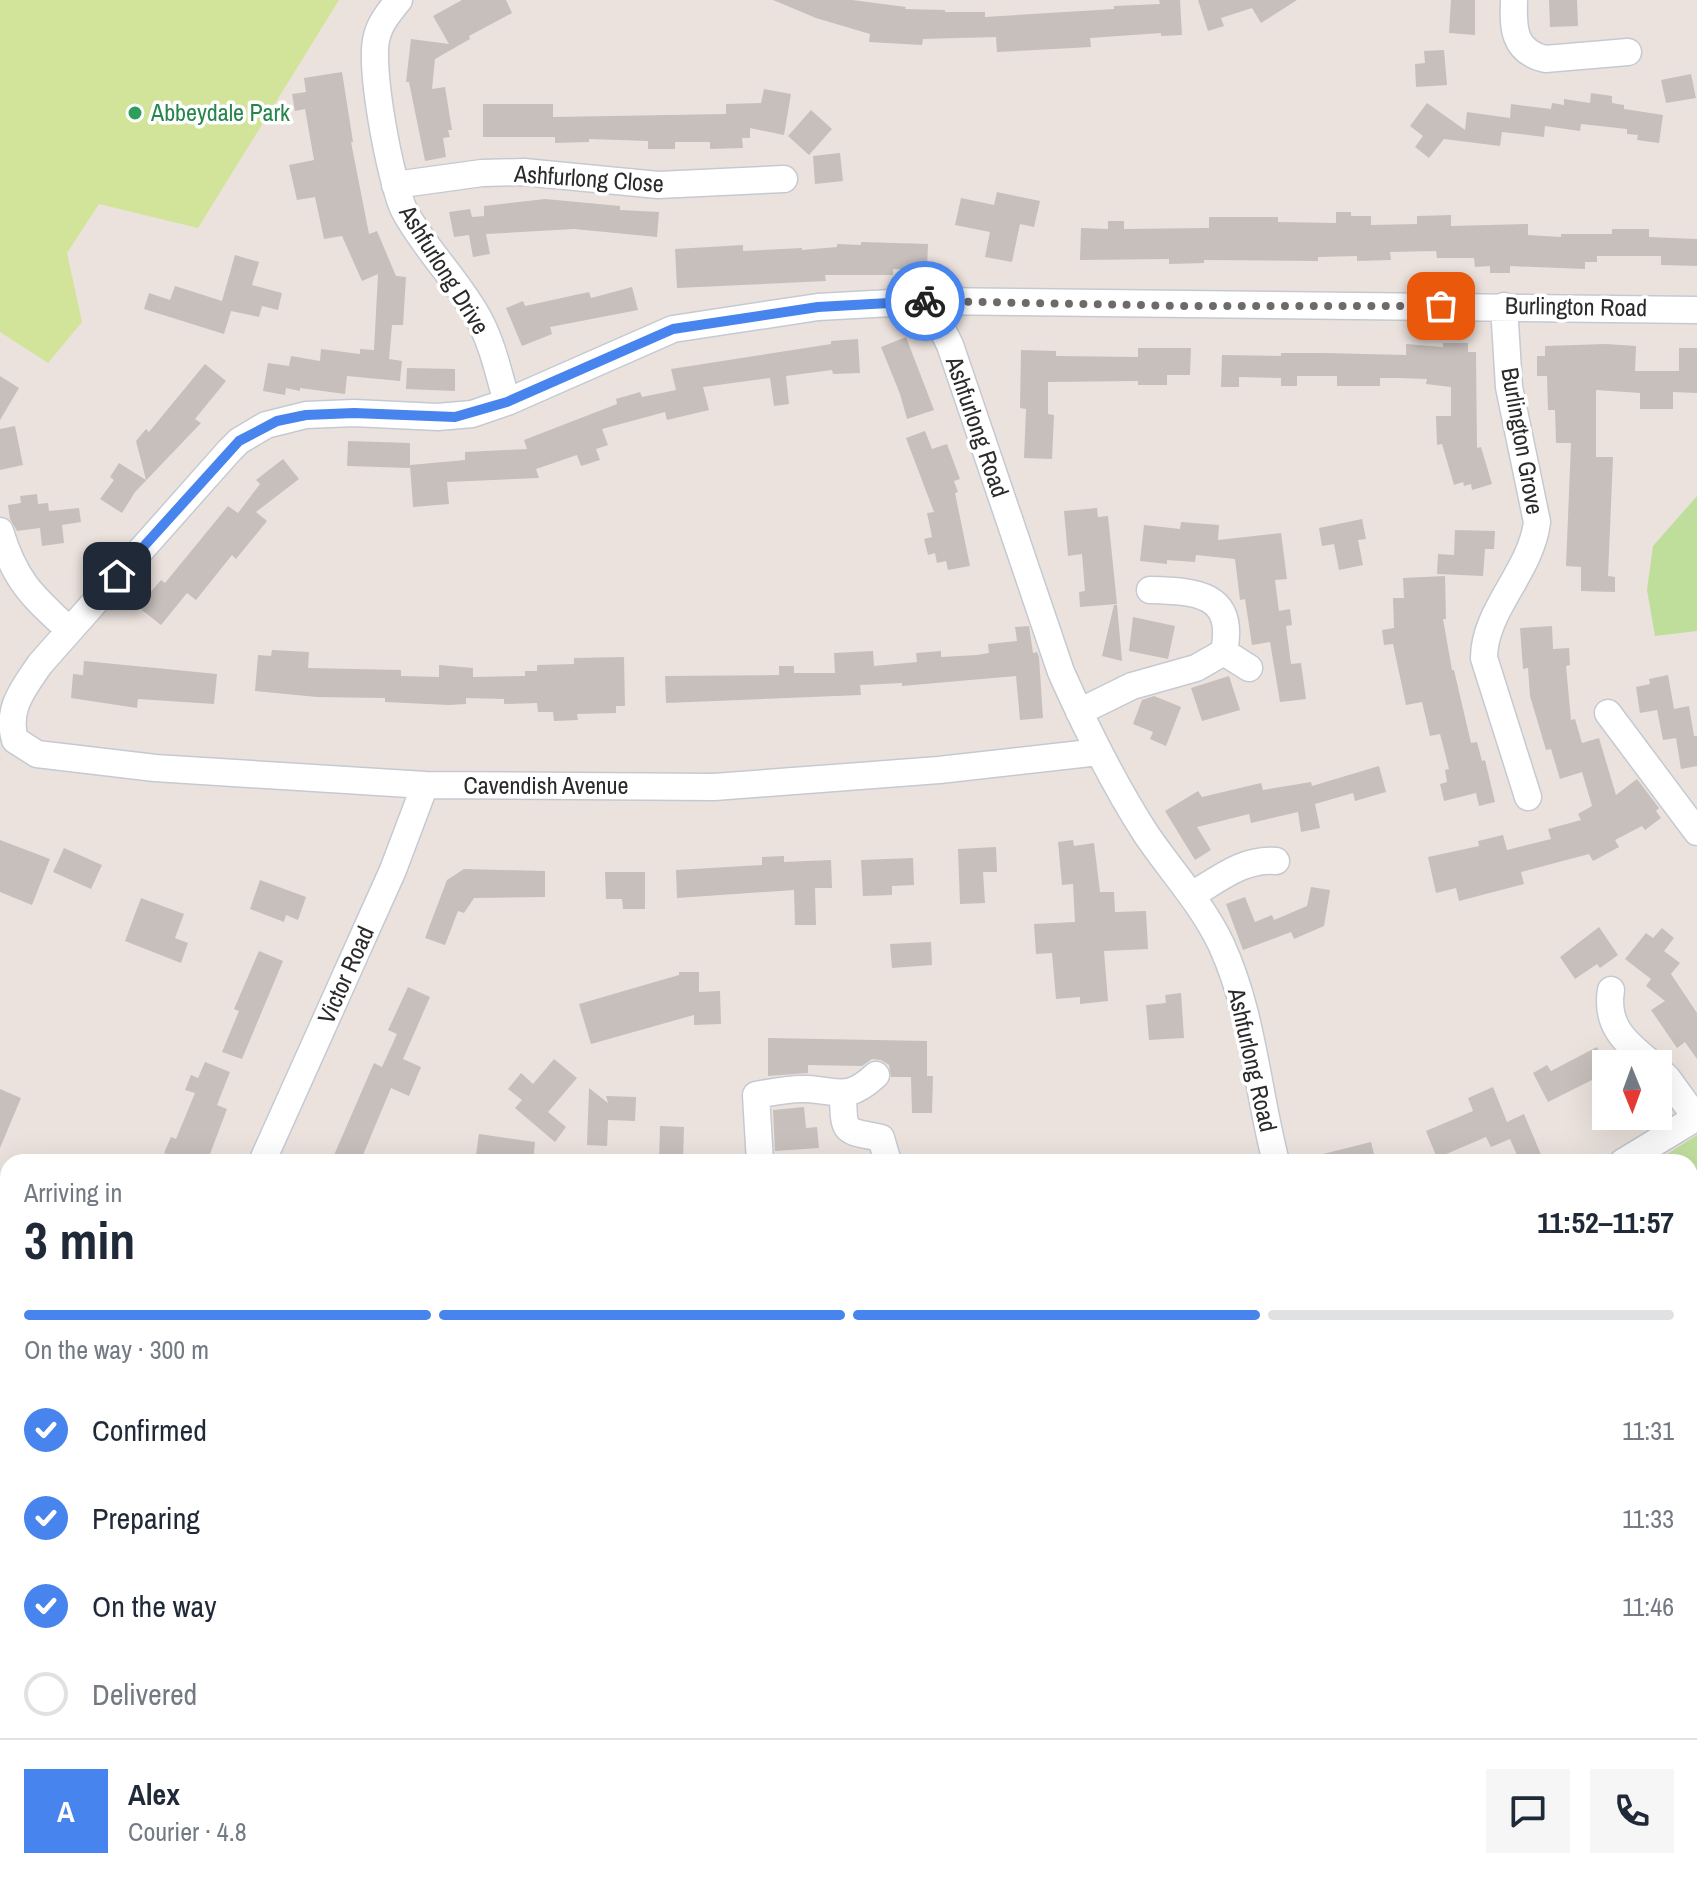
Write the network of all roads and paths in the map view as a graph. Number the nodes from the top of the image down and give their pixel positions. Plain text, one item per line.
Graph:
1 (399, 0) edge
2 (1514, 0) edge
3 (1628, 52) dead end
4 (784, 179) dead end
5 (395, 185) junction
6 (928, 301) junction
7 (1504, 306) junction
8 (1697, 310) edge
9 (507, 402) junction
10 (0, 531) edge
11 (1150, 590) dead end
12 (69, 630) junction
13 (1224, 652) junction
14 (1249, 668) dead end
15 (1079, 712) junction
16 (1608, 713) dead end
17 (8, 744) edge
18 (1099, 752) junction
19 (425, 785) junction
20 (1528, 797) dead end
21 (1697, 832) edge
22 (1276, 861) dead end
23 (1192, 895) junction
24 (1611, 990) dead end
25 (1638, 1050) edge
26 (876, 1075) dead end
27 (1672, 1084) edge
28 (843, 1094) junction
29 (1696, 1117) edge
30 (266, 1154) edge
31 (760, 1154) edge
32 (886, 1154) edge
33 (1274, 1154) edge
34 (1636, 1154) edge

1 - 5 street, Ashfurlong Drive
2 - 3 street
4 - 5 street, Ashfurlong Close
5 - 9 street, Ashfurlong Drive
6 - 7 street, Burlington Road
6 - 9 street
6 - 15 street, Ashfurlong Road
7 - 8 street, Burlington Road
7 - 20 street, Burlington Grove
9 - 12 street
10 - 12 street
11 - 13 street
12 - 17 street
13 - 14 street
13 - 15 street
15 - 18 street, Ashfurlong Road
16 - 21 street
17 - 19 street, Cavendish Avenue
18 - 19 street, Cavendish Avenue
18 - 23 street, Ashfurlong Road
19 - 30 street, Victor Road
22 - 23 street
23 - 33 street, Ashfurlong Road
24 - 25 street
26 - 28 street
27 - 29 street
28 - 31 street
28 - 32 street
29 - 34 street

